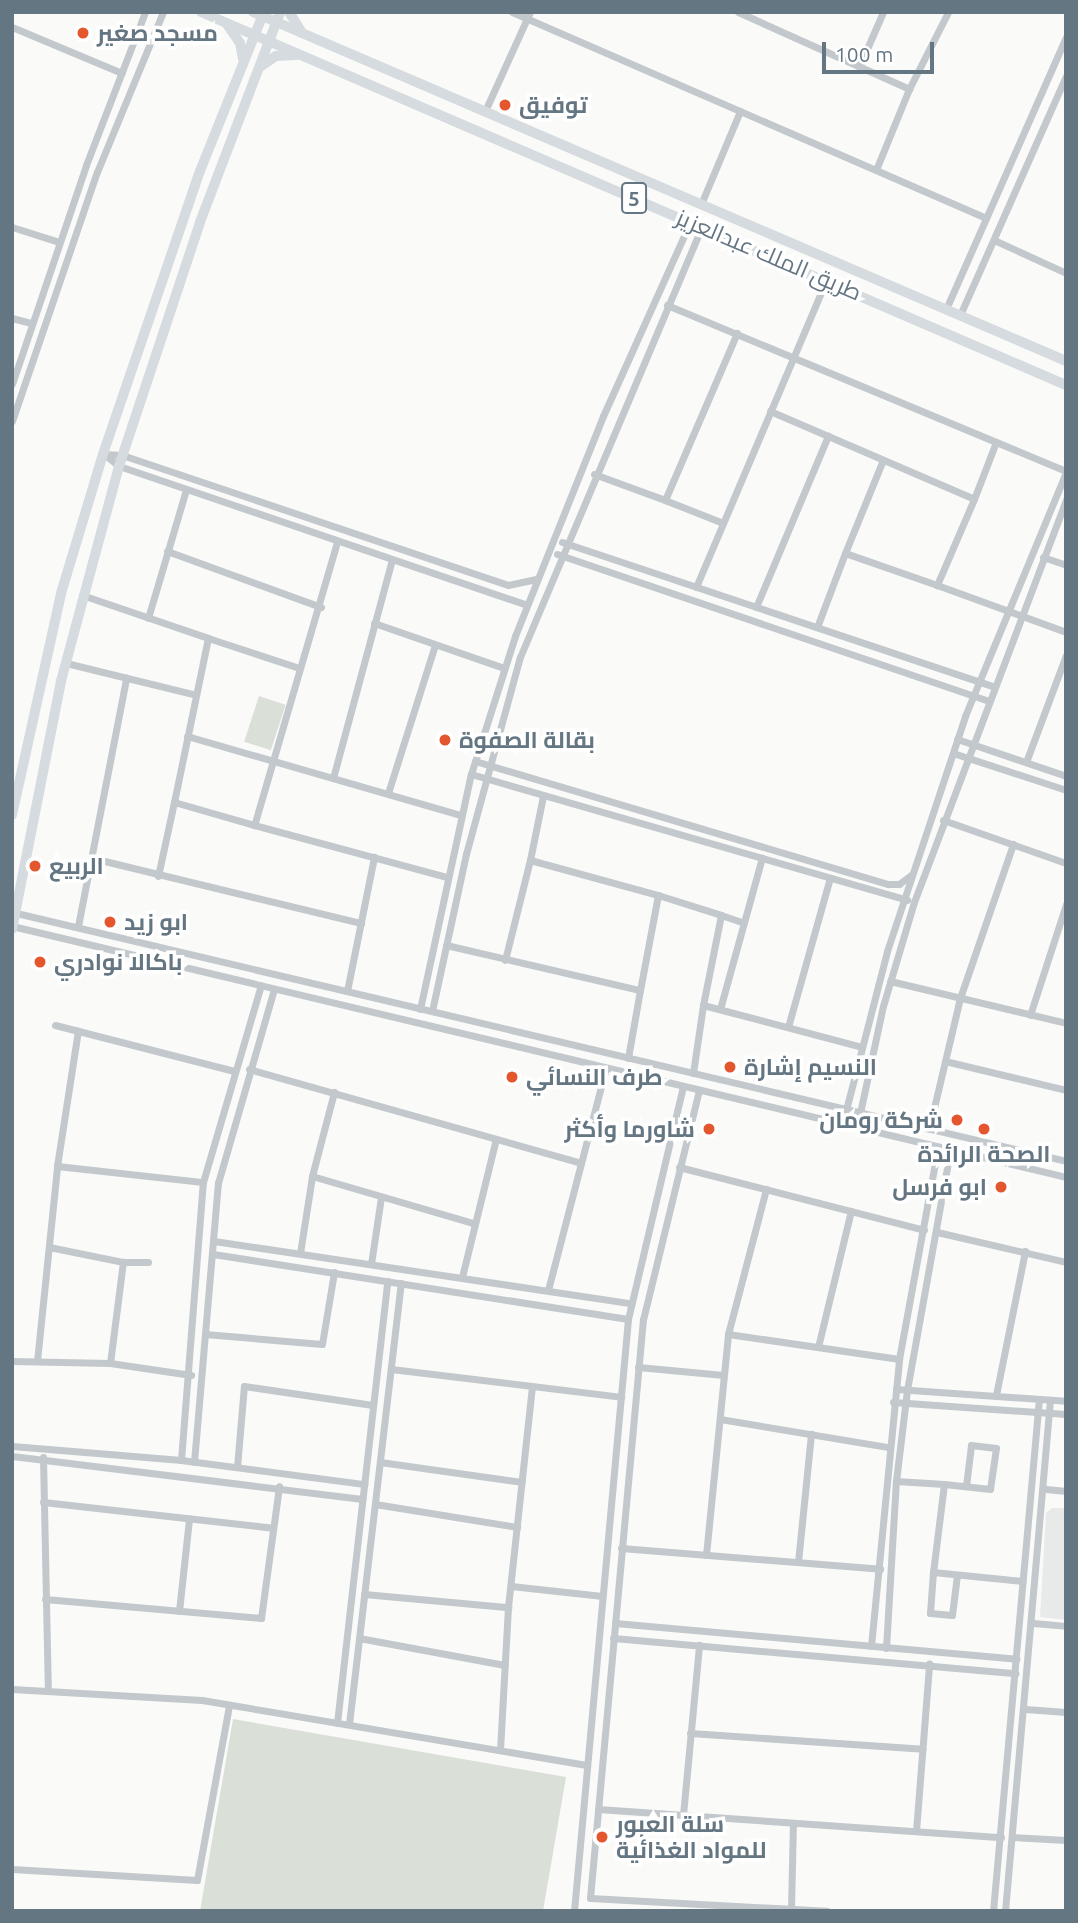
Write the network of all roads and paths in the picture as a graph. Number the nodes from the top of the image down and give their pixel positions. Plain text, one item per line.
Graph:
1 (145, 12) edge
2 (163, 12) edge
3 (201, 12) edge
4 (289, 12) edge
5 (512, 12) edge
6 (738, 12) edge
7 (883, 12) edge
8 (948, 12) edge
9 (260, 13) edge
10 (528, 15) edge
11 (756, 16) edge
12 (278, 17) edge
13 (226, 23) junction
14 (13, 29) edge
15 (303, 33) junction
16 (255, 35) junction
17 (1066, 37) edge
18 (268, 41) junction
19 (301, 55) junction
20 (243, 65) junction
21 (859, 67) junction
22 (257, 70) junction
23 (122, 74) junction
24 (1066, 76) edge
25 (909, 89) junction
26 (485, 111) junction
27 (740, 111) junction
28 (876, 170) junction
29 (701, 204) junction
30 (986, 218) junction
31 (690, 222) junction
32 (702, 226) junction
33 (12, 228) edge
34 (994, 240) junction
35 (59, 242) junction
36 (1066, 273) edge
37 (826, 280) junction
38 (667, 305) junction
39 (946, 309) junction
40 (960, 316) junction
41 (12, 318) edge
42 (31, 323) junction
43 (737, 333) junction
44 (793, 356) junction
45 (1066, 361) edge
46 (12, 384) edge
47 (1066, 385) edge
48 (770, 411) junction
49 (12, 421) edge
50 (828, 436) junction
51 (996, 442) junction
52 (103, 454) junction
53 (122, 455) junction
54 (883, 460) junction
55 (119, 466) junction
56 (1066, 472) edge
57 (594, 474) junction
58 (187, 490) junction
59 (974, 499) junction
60 (1066, 499) edge
61 (665, 500) junction
62 (723, 523) junction
63 (553, 539) junction
64 (337, 542) junction
65 (565, 543) junction
66 (167, 551) junction
67 (548, 552) junction
68 (845, 553) junction
69 (560, 555) junction
70 (1043, 557) junction
71 (392, 560) junction
72 (1066, 565) edge
73 (537, 579) junction
74 (937, 585) junction
75 (696, 587) junction
76 (82, 595) junction
77 (527, 605) junction
78 (321, 607) junction
79 (756, 607) junction
80 (1008, 611) junction
81 (1020, 615) junction
82 (148, 618) junction
83 (374, 623) junction
84 (817, 627) junction
85 (1066, 632) edge
86 (208, 638) junction
87 (435, 645) junction
88 (1066, 655) edge
89 (66, 663) junction
90 (299, 668) junction
91 (504, 668) junction
92 (125, 678) junction
93 (979, 681) junction
94 (993, 686) junction
95 (196, 695) junction
96 (973, 695) junction
97 (987, 700) junction
98 (187, 736) junction
99 (957, 739) junction
100 (971, 744) junction
101 (953, 753) junction
102 (966, 757) junction
103 (273, 760) junction
104 (475, 761) junction
105 (1026, 762) junction
106 (488, 765) junction
107 (471, 774) junction
108 (1066, 776) edge
109 (333, 778) junction
110 (485, 778) junction
111 (1066, 790) edge
112 (388, 793) junction
113 (543, 796) junction
114 (173, 802) junction
115 (12, 815) edge
116 (461, 816) junction
117 (943, 820) junction
118 (254, 825) junction
119 (1013, 845) junction
120 (374, 857) junction
121 (92, 858) junction
122 (762, 858) junction
123 (530, 860) junction
124 (1066, 863) edge
125 (914, 872) junction
126 (158, 876) junction
127 (447, 877) junction
128 (830, 878) junction
129 (659, 895) junction
130 (904, 900) junction
131 (914, 902) junction
132 (1066, 904) edge
133 (14, 911) edge
134 (721, 915) junction
135 (361, 923) junction
136 (744, 923) junction
137 (78, 926) junction
138 (12, 927) edge
139 (1057, 930) junction
140 (1066, 933) edge
141 (446, 945) junction
142 (505, 960) junction
143 (890, 981) junction
144 (261, 985) junction
145 (274, 989) junction
146 (640, 990) junction
147 (347, 991) junction
148 (960, 998) junction
149 (703, 1005) junction
150 (420, 1009) junction
151 (720, 1009) junction
152 (432, 1011) junction
153 (1030, 1015) junction
154 (1066, 1023) edge
155 (55, 1025) dead end
156 (788, 1027) junction
157 (78, 1031) junction
158 (862, 1047) junction
159 (628, 1058) junction
160 (945, 1060) junction
161 (606, 1068) junction
162 (249, 1069) junction
163 (234, 1071) junction
164 (693, 1073) junction
165 (683, 1086) junction
166 (699, 1090) junction
167 (1066, 1090) edge
168 (334, 1092) junction
169 (846, 1110) junction
170 (860, 1113) junction
171 (929, 1129) junction
172 (496, 1139) junction
173 (938, 1147) junction
174 (950, 1150) junction
175 (1066, 1161) edge
176 (581, 1163) junction
177 (57, 1166) junction
178 (679, 1167) junction
179 (312, 1176) junction
180 (1066, 1177) edge
181 (203, 1182) junction
182 (766, 1189) junction
183 (382, 1196) junction
184 (851, 1211) junction
185 (473, 1223) junction
186 (924, 1230) junction
187 (937, 1232) junction
188 (215, 1241) junction
189 (49, 1247) junction
190 (1025, 1251) junction
191 (300, 1253) junction
192 (213, 1254) junction
193 (123, 1262) junction
194 (148, 1262) dead end
195 (1066, 1262) edge
196 (371, 1264) junction
197 (334, 1272) junction
198 (462, 1277) junction
199 (387, 1281) junction
200 (401, 1283) junction
201 (548, 1290) junction
202 (631, 1303) junction
203 (628, 1319) junction
204 (205, 1334) junction
205 (728, 1334) junction
206 (818, 1347) junction
207 (899, 1359) junction
208 (12, 1361) edge
209 (37, 1361) junction
210 (110, 1363) junction
211 (638, 1367) junction
212 (391, 1368) junction
213 (191, 1375) junction
214 (724, 1376) junction
215 (532, 1386) junction
216 (896, 1389) junction
217 (907, 1390) junction
218 (996, 1395) junction
219 (621, 1397) junction
220 (1039, 1399) junction
221 (1050, 1400) junction
222 (1066, 1401) edge
223 (893, 1402) junction
224 (906, 1403) junction
225 (373, 1405) junction
226 (1038, 1412) junction
227 (1050, 1413) junction
228 (1066, 1415) edge
229 (720, 1419) junction
230 (811, 1434) junction
231 (12, 1446) edge
232 (887, 1447) junction
233 (12, 1456) edge
234 (43, 1457) junction
235 (181, 1460) junction
236 (194, 1462) junction
237 (380, 1462) junction
238 (236, 1466) junction
239 (896, 1481) junction
240 (522, 1482) junction
241 (364, 1484) junction
242 (944, 1484) junction
243 (279, 1486) junction
244 (966, 1486) junction
245 (1046, 1489) junction
246 (1066, 1490) edge
247 (362, 1499) junction
248 (43, 1502) junction
249 (375, 1504) junction
250 (189, 1519) junction
251 (517, 1527) junction
252 (273, 1528) junction
253 (621, 1548) junction
254 (706, 1555) junction
255 (798, 1562) junction
256 (880, 1569) junction
257 (933, 1572) junction
258 (957, 1575) junction
259 (1023, 1581) junction
260 (511, 1586) junction
261 (364, 1594) junction
262 (603, 1596) junction
263 (45, 1599) junction
264 (508, 1607) junction
265 (179, 1611) junction
266 (615, 1623) junction
267 (1033, 1623) junction
268 (1066, 1626) edge
269 (359, 1638) junction
270 (613, 1638) junction
271 (699, 1645) junction
272 (871, 1647) junction
273 (886, 1648) junction
274 (1016, 1659) junction
275 (929, 1664) junction
276 (505, 1665) junction
277 (1015, 1673) junction
278 (12, 1689) edge
279 (48, 1690) junction
280 (229, 1705) junction
281 (1025, 1709) junction
282 (1066, 1712) edge
283 (337, 1723) junction
284 (349, 1724) junction
285 (690, 1733) junction
286 (922, 1749) junction
287 (500, 1750) junction
288 (587, 1765) junction
289 (598, 1809) junction
290 (683, 1815) junction
291 (793, 1823) junction
292 (916, 1831) junction
293 (1001, 1837) junction
294 (1013, 1837) junction
295 (1066, 1840) edge
296 (12, 1869) edge
297 (575, 1898) junction
298 (590, 1898) junction
299 (791, 1909) junction
300 (574, 1911) edge
301 (827, 1911) edge
302 (993, 1911) edge
303 (1005, 1911) edge

1 - 23 street
2 - 49 street
3 - 13 highway, طريق الملك عبدالعزيز / 5
4 - 15 main road
5 - 10 street
6 - 11 street
7 - 21 street
8 - 25 street
9 - 12 highway, طريق الملك عبدالعزيز / 5
9 - 16 main road
10 - 26 street
10 - 27 street
11 - 21 street
12 - 15 highway, طريق الملك عبدالعزيز / 5
12 - 18 main road
13 - 16 highway, طريق الملك عبدالعزيز / 5
13 - 20 main road
14 - 23 street
15 - 26 highway, طريق الملك عبدالعزيز / 5
16 - 18 highway, طريق الملك عبدالعزيز / 5
16 - 20 main road
17 - 30 street
18 - 19 highway, طريق الملك عبدالعزيز / 5
18 - 22 main road
19 - 22 main road
19 - 31 highway, طريق الملك عبدالعزيز / 5
20 - 52 main road
21 - 25 street
22 - 53 main road
23 - 35 street
24 - 34 street
25 - 28 street
26 - 29 highway, طريق الملك عبدالعزيز / 5
27 - 28 street
27 - 29 street
28 - 30 street
29 - 39 highway, طريق الملك عبدالعزيز / 5
30 - 39 street
31 - 32 highway, طريق الملك عبدالعزيز / 5
31 - 63 street
32 - 37 highway, طريق الملك عبدالعزيز / 5
32 - 38 street
33 - 35 street
34 - 36 street
34 - 40 street
35 - 42 street
37 - 44 street
37 - 47 highway, طريق الملك عبدالعزيز / 5
38 - 43 street
38 - 57 street
39 - 40 highway, طريق الملك عبدالعزيز / 5
40 - 45 highway, طريق الملك عبدالعزيز / 5
41 - 42 street
42 - 46 street
43 - 44 street
43 - 61 street
44 - 48 street
44 - 51 street
48 - 50 street
48 - 62 street
50 - 54 street
50 - 79 street
51 - 56 street
51 - 59 street
52 - 53 street
52 - 55 street
52 - 115 main road
53 - 55 main road
53 - 73 street
54 - 59 street
54 - 68 street
55 - 58 street
55 - 76 main road
56 - 80 street
57 - 61 street
57 - 65 street
58 - 64 street
58 - 66 street
59 - 74 street
60 - 70 street
61 - 62 street
62 - 75 street
63 - 65 street
63 - 67 street
64 - 71 street
64 - 78 street
65 - 69 street
65 - 75 street
66 - 78 street
66 - 82 street
67 - 69 street
67 - 73 street
68 - 74 street
68 - 84 street
69 - 96 street
69 - 106 street
70 - 72 street
70 - 81 street
71 - 77 street
71 - 83 street
73 - 77 street
74 - 80 street
75 - 79 street
76 - 82 street
76 - 89 main road
77 - 91 street
78 - 90 street
79 - 84 street
80 - 81 street
80 - 93 street
81 - 85 street
81 - 94 street
82 - 86 street
83 - 87 street
83 - 109 street
84 - 93 street
86 - 90 street
86 - 95 street
87 - 91 street
87 - 112 street
88 - 105 street
89 - 92 street
89 - 133 main road
90 - 103 street
91 - 104 street
92 - 95 street
92 - 121 street
93 - 94 street
93 - 96 street
94 - 97 street
95 - 98 street
96 - 97 street
96 - 99 street
97 - 100 street
98 - 103 street
98 - 114 street
99 - 100 street
99 - 101 street
100 - 102 street
100 - 105 street
101 - 102 street
101 - 125 street
102 - 111 street
102 - 117 street
103 - 109 street
103 - 118 street
104 - 106 street
104 - 107 street
105 - 108 street
106 - 110 street
106 - 125 street
107 - 110 street
107 - 116 street
109 - 112 street
110 - 113 street
110 - 141 street
112 - 116 street
113 - 122 street
113 - 123 street
114 - 118 street
114 - 126 street
116 - 127 street
117 - 119 street
117 - 131 street
118 - 120 street
119 - 124 street
119 - 148 street
120 - 127 street
120 - 135 street
121 - 126 street
121 - 137 street
122 - 128 street
122 - 136 street
123 - 129 street
123 - 142 street
125 - 130 street
126 - 135 street
127 - 150 street
128 - 130 street
128 - 156 street
129 - 134 street
129 - 146 street
130 - 131 street
130 - 158 street
131 - 143 street
132 - 139 street
133 - 137 street
133 - 138 main road
134 - 136 street
134 - 149 street
135 - 147 street
136 - 151 street
137 - 147 street
138 - 144 street
139 - 140 street
139 - 153 street
141 - 142 street
141 - 152 street
142 - 146 street
143 - 148 street
143 - 170 street
144 - 145 street
144 - 163 street
145 - 161 street
145 - 162 street
146 - 159 street
147 - 150 street
148 - 153 street
148 - 160 street
149 - 151 street
149 - 164 street
150 - 152 street
151 - 156 street
152 - 159 street
153 - 154 street
155 - 157 street
156 - 158 street
157 - 163 street
157 - 177 street
158 - 169 street
159 - 164 street
160 - 167 street
160 - 171 street
161 - 165 street
161 - 176 street
162 - 168 street
162 - 188 street
163 - 181 street
164 - 169 street
165 - 166 street
165 - 202 street
166 - 173 street
166 - 178 street
168 - 172 street
168 - 179 street
169 - 170 street
170 - 171 street
171 - 175 street
172 - 176 street
172 - 185 street
173 - 174 street
173 - 186 street
174 - 180 street
174 - 187 street
176 - 201 street
177 - 181 street
177 - 189 street
178 - 182 street
178 - 211 street
179 - 183 street
179 - 191 street
181 - 213 street
182 - 184 street
182 - 205 street
183 - 185 street
183 - 196 street
184 - 186 street
184 - 206 street
185 - 198 street
186 - 207 street
187 - 190 street
187 - 217 street
188 - 191 street
188 - 192 street
189 - 193 street
189 - 209 street
190 - 195 street
190 - 218 street
191 - 196 street
192 - 197 street
192 - 204 street
193 - 194 street
193 - 210 street
196 - 198 street
197 - 199 street
197 - 204 street
198 - 201 street
199 - 200 street
199 - 225 street
200 - 203 street
200 - 212 street
201 - 202 street
202 - 203 street
203 - 219 street
204 - 236 street
205 - 206 street
205 - 214 street
206 - 207 street
207 - 216 street
208 - 209 street
209 - 210 street
210 - 213 street
211 - 214 street
211 - 253 street
212 - 215 street
212 - 237 street
213 - 235 street
214 - 229 street
215 - 219 street
215 - 240 street
216 - 217 street
216 - 223 street
217 - 218 street
217 - 224 street
218 - 220 street
219 - 262 street
220 - 221 street
220 - 226 street
221 - 222 street
221 - 227 street
223 - 224 street
223 - 232 street
224 - 226 street
224 - 239 street
225 - 238 street
225 - 241 street
226 - 227 street
226 - 259 street
227 - 228 street
227 - 245 street
229 - 230 street
229 - 254 street
230 - 232 street
230 - 255 street
231 - 235 street
232 - 256 street
233 - 234 street
234 - 243 street
234 - 248 street
235 - 236 street
236 - 238 street
237 - 240 street
237 - 249 street
238 - 241 street
239 - 242 street
239 - 273 street
240 - 251 street
241 - 247 street
242 - 244 street
242 - 257 street
243 - 247 street
243 - 252 street
244 - 244 street
245 - 246 street
245 - 267 street
247 - 283 street
248 - 250 street
248 - 263 street
249 - 251 street
249 - 261 street
250 - 252 street
250 - 265 street
251 - 260 street
252 - 265 street
253 - 254 street
253 - 266 street
254 - 255 street
255 - 256 street
256 - 272 street
257 - 258 street
257 - 258 street
258 - 259 street
259 - 274 street
260 - 262 street
260 - 264 street
261 - 264 street
261 - 269 street
262 - 288 street
263 - 265 street
263 - 279 street
264 - 276 street
266 - 270 street
266 - 272 street
267 - 268 street
267 - 281 street
269 - 276 street
269 - 284 street
270 - 271 street
270 - 289 street
271 - 275 street
271 - 285 street
272 - 273 street
273 - 274 street
274 - 277 street
275 - 277 street
275 - 286 street
276 - 287 street
277 - 293 street
278 - 279 street
279 - 280 street
280 - 283 street
280 - 296 street
281 - 282 street
281 - 294 street
283 - 284 street
284 - 287 street
285 - 286 street
285 - 290 street
286 - 292 street
287 - 288 street
288 - 297 street
289 - 290 street
289 - 298 street
290 - 291 street
291 - 292 street
291 - 299 street
292 - 293 street
293 - 302 street
294 - 295 street
294 - 303 street
297 - 298 street
297 - 300 street
298 - 299 street
299 - 301 street

